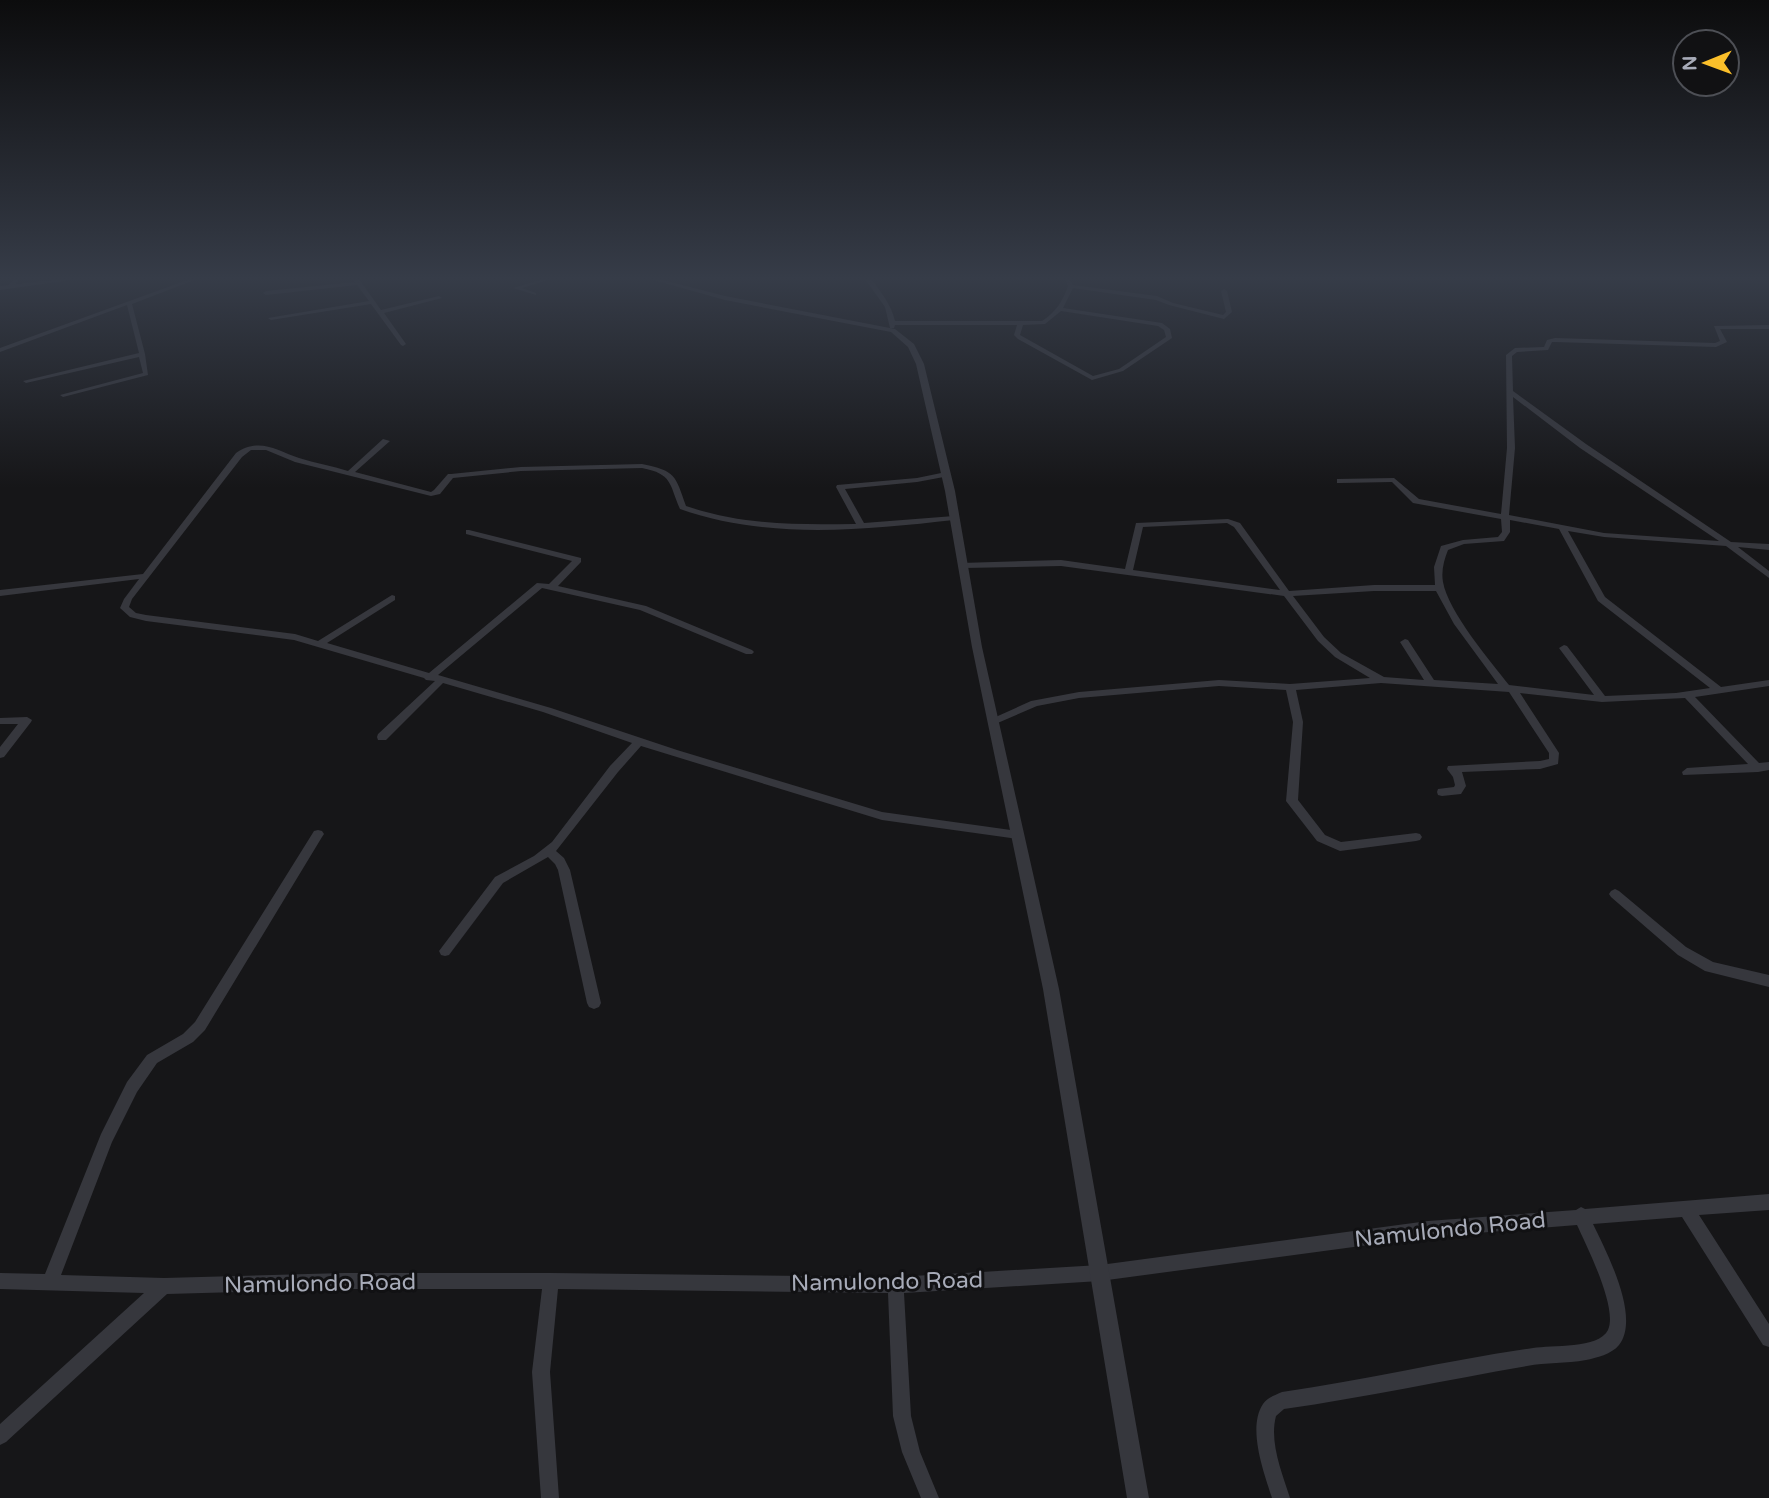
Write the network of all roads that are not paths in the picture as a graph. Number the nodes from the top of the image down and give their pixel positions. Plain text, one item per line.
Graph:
1 (141, 349) edge
2 (912, 349) edge
3 (1040, 349) edge
4 (1153, 349) edge
5 (1546, 349) edge
6 (142, 354) junction
7 (26, 381) dead end
8 (1511, 392) junction
9 (63, 395) dead end
10 (386, 441) dead end
11 (350, 473) junction
12 (946, 474) junction
13 (1340, 481) dead end
14 (954, 518) junction
15 (1505, 518) junction
16 (860, 524) junction
17 (1563, 529) junction
18 (469, 532) dead end
19 (1726, 542) junction
20 (1769, 547) edge
21 (964, 565) junction
22 (1129, 571) junction
23 (1769, 575) edge
24 (146, 576) junction
25 (551, 588) junction
26 (1440, 588) junction
27 (0, 593) edge
28 (1287, 594) junction
29 (392, 598) dead end
30 (1405, 642) dead end
31 (318, 644) junction
32 (1564, 648) dead end
33 (748, 652) dead end
34 (435, 680) junction
35 (1382, 680) junction
36 (1430, 682) junction
37 (1769, 683) edge
38 (1290, 687) junction
39 (1510, 689) junction
40 (1719, 690) junction
41 (1687, 694) junction
42 (1602, 699) junction
43 (0, 721) edge
44 (993, 722) junction
45 (382, 737) dead end
46 (639, 742) junction
47 (0, 754) edge
48 (1763, 767) edge
49 (1686, 772) dead end
50 (1442, 792) dead end
51 (318, 834) dead end
52 (1018, 835) junction
53 (1416, 837) dead end
54 (550, 852) junction
55 (1615, 894) dead end
56 (445, 951) dead end
57 (1769, 981) edge
58 (594, 1003) dead end
59 (1769, 1202) edge
60 (1686, 1209) junction
61 (1581, 1215) junction
62 (1100, 1273) junction
63 (0, 1281) edge
64 (50, 1281) junction
65 (551, 1281) junction
66 (895, 1285) junction
67 (164, 1286) junction
68 (1769, 1339) edge
69 (0, 1436) edge
70 (550, 1498) edge
71 (930, 1498) edge
72 (1138, 1498) edge
73 (1281, 1498) edge

1 - 6 street
2 - 12 street
3 - 4 street
5 - 8 street
6 - 7 street
6 - 9 street
8 - 15 street
8 - 19 street
10 - 11 street
11 - 16 street
11 - 24 street
12 - 14 street
12 - 16 street
13 - 15 street
14 - 16 street
14 - 21 street
15 - 17 street
15 - 26 street
17 - 19 street
17 - 40 street
18 - 25 street
19 - 20 street
19 - 23 street
21 - 22 street
21 - 44 street
22 - 28 street
22 - 28 street
24 - 27 street
24 - 31 street
25 - 33 street
25 - 34 street
26 - 28 street
26 - 39 street
28 - 35 street
29 - 31 street
30 - 36 street
31 - 34 street
32 - 42 street
34 - 45 street
34 - 46 street
35 - 36 street
35 - 38 street
36 - 39 street
37 - 40 street
38 - 44 street
38 - 53 street
39 - 42 street
39 - 50 street
40 - 41 street
41 - 42 street
41 - 48 street
43 - 47 street
44 - 52 street
46 - 52 street
46 - 54 street
48 - 49 street
51 - 64 street
52 - 62 street
54 - 56 street
54 - 58 street
55 - 57 street
59 - 60 street, Namulondo Road
60 - 61 street, Namulondo Road
60 - 68 street
61 - 62 street, Namulondo Road
61 - 73 street
62 - 66 street, Namulondo Road
62 - 72 street
63 - 64 street, Namulondo Road
64 - 67 street, Namulondo Road
65 - 66 street, Namulondo Road
65 - 67 street, Namulondo Road
65 - 70 street
66 - 71 street
67 - 69 street

